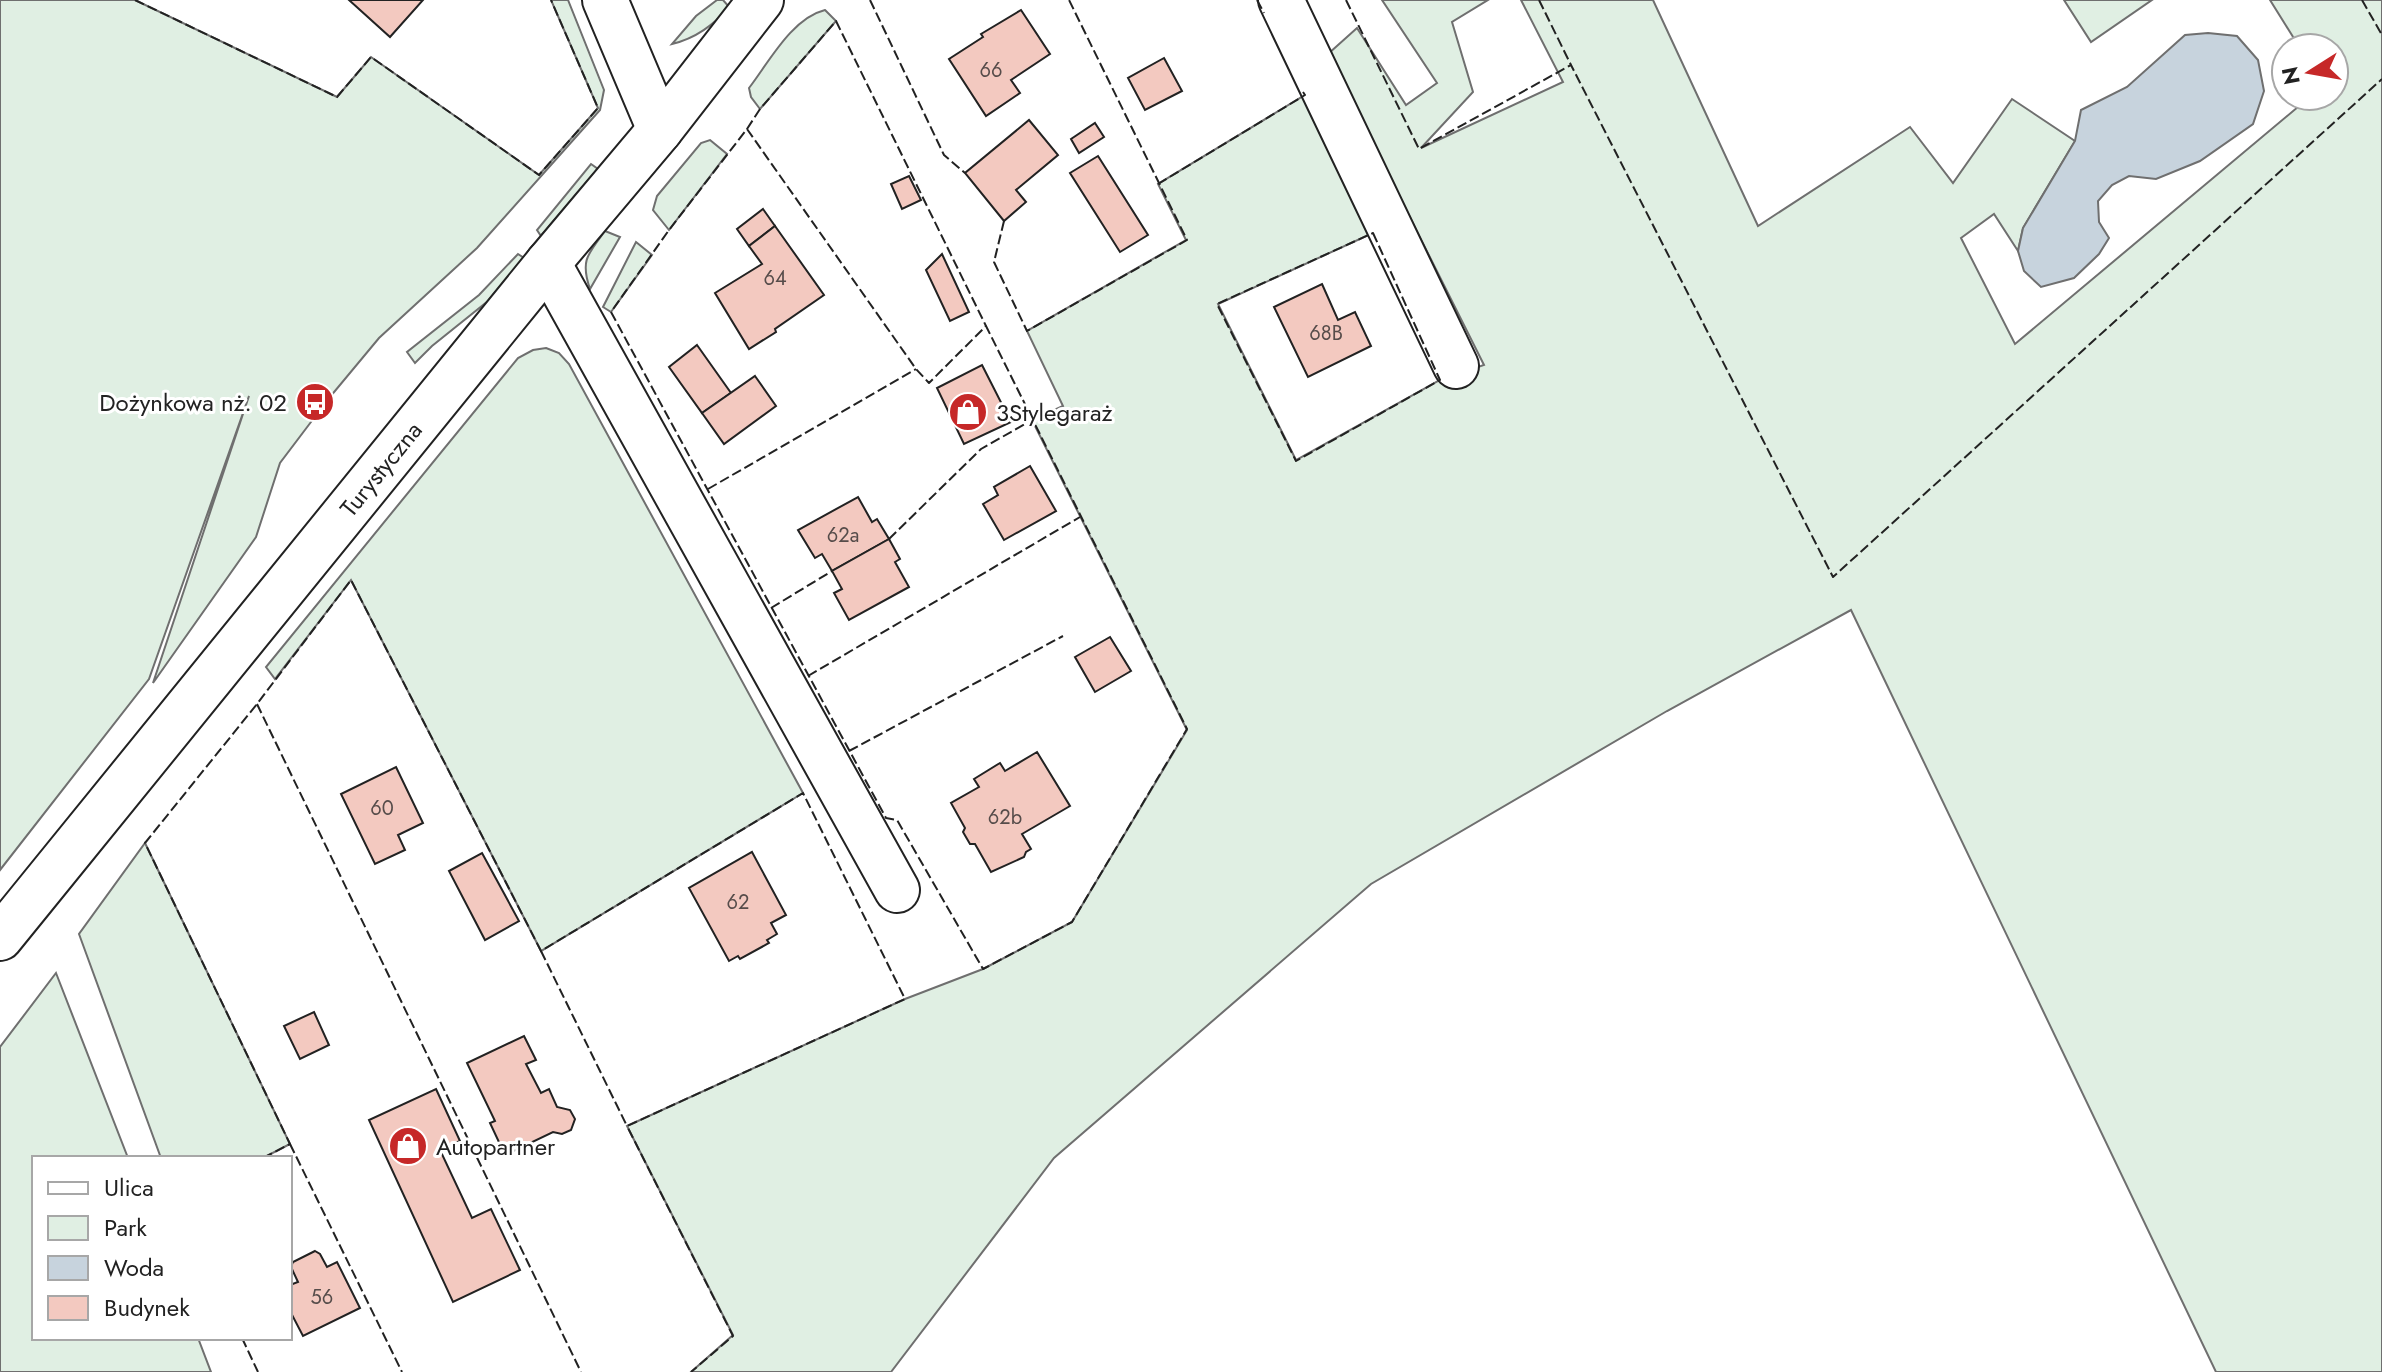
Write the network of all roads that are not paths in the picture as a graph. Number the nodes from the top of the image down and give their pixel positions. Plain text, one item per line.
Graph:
1 (605, 0) edge
2 (761, 0) edge
3 (1281, 0) edge
4 (660, 130) junction
5 (548, 263) junction
6 (1456, 366) dead end
7 (897, 890) dead end
8 (0, 938) edge

1 - 4 street
2 - 4 street, Turystyczna
3 - 6 street
4 - 5 street, Turystyczna
5 - 7 street
5 - 8 street, Turystyczna

